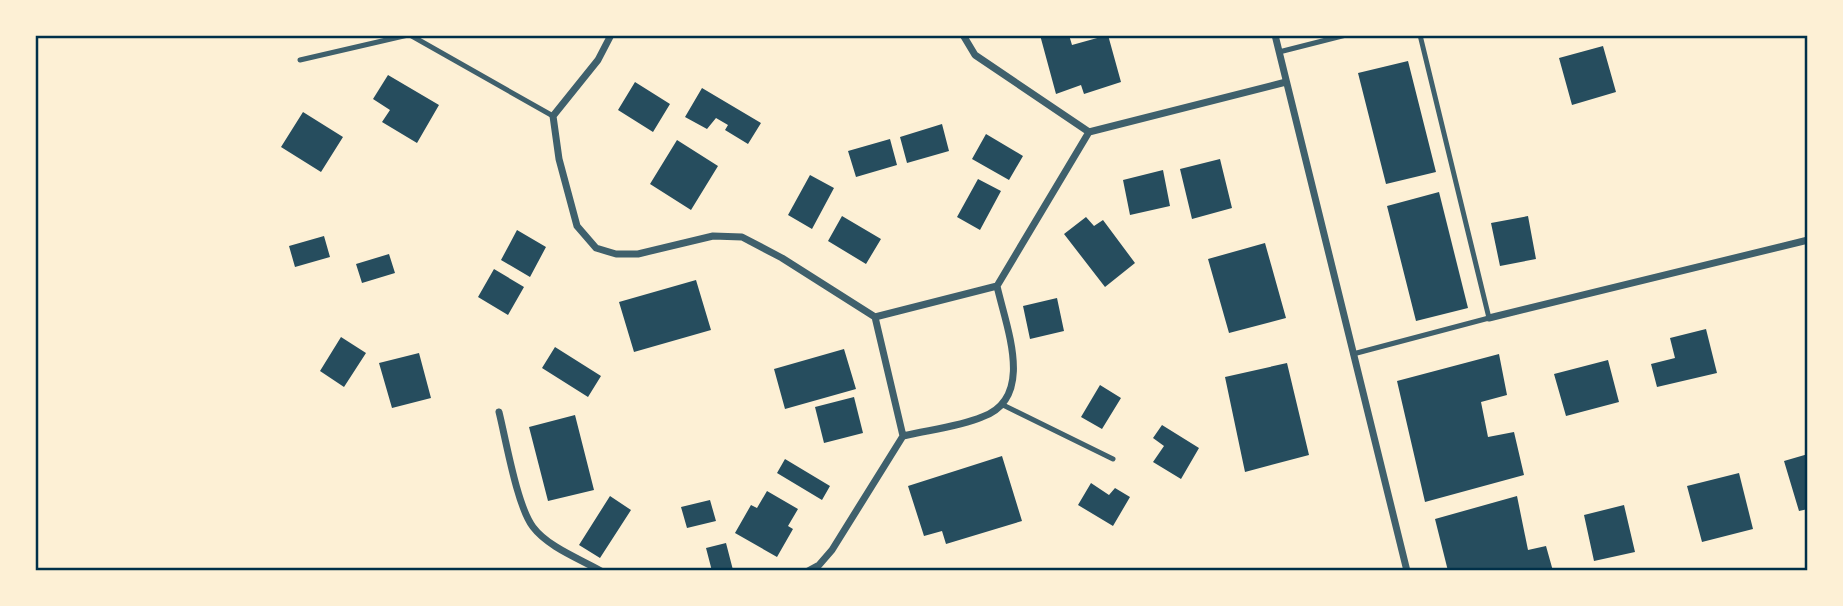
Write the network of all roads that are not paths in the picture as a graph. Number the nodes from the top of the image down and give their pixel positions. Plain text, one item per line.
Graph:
1 (409, 35) edge
2 (611, 35) edge
3 (962, 35) edge
4 (1275, 35) edge
5 (1346, 35) edge
6 (1420, 35) edge
7 (1279, 52) junction
8 (300, 60) dead end
9 (1286, 82) junction
10 (553, 116) junction
11 (1089, 132) junction
12 (1808, 240) edge
13 (997, 286) junction
14 (875, 317) junction
15 (1489, 318) junction
16 (1353, 354) junction
17 (1003, 405) junction
18 (499, 412) dead end
19 (903, 436) junction
20 (1113, 459) dead end
21 (601, 571) edge
22 (808, 571) edge
23 (1407, 571) edge

1 - 8 lane
1 - 10 lane
2 - 10 street
3 - 11 street
4 - 7 street
5 - 7 lane
6 - 15 lane
7 - 9 street
9 - 11 street
9 - 16 street
10 - 14 street
11 - 13 street
12 - 15 street
13 - 14 street
13 - 17 street
14 - 19 street
15 - 16 lane
16 - 23 street
17 - 19 street
17 - 20 lane
18 - 21 street
19 - 22 street

